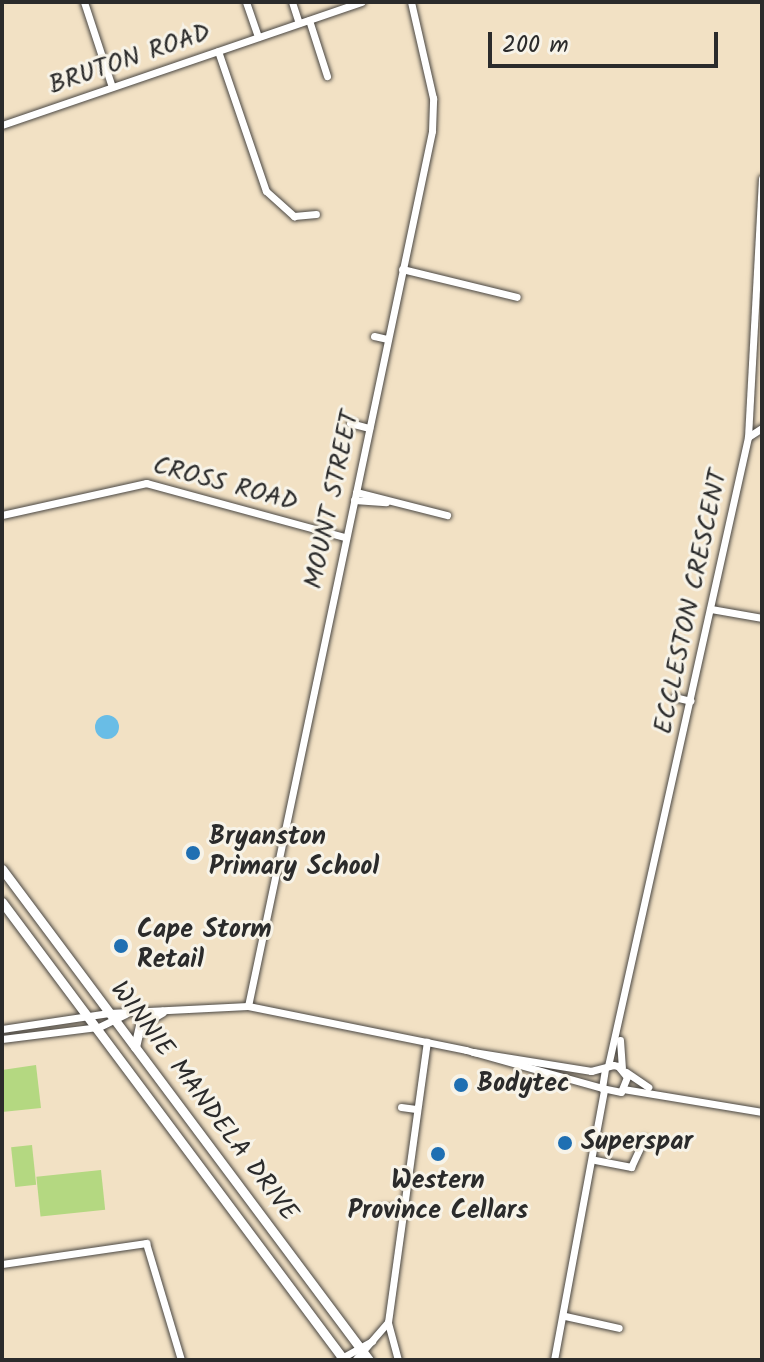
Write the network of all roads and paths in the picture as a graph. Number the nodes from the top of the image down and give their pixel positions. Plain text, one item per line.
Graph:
1 (84, 2) edge
2 (246, 2) edge
3 (292, 2) edge
4 (362, 2) edge
5 (411, 2) edge
6 (309, 20) junction
7 (299, 23) junction
8 (258, 37) junction
9 (218, 51) junction
10 (327, 76) dead end
11 (112, 87) junction
12 (2, 125) edge
13 (762, 178) edge
14 (316, 214) dead end
15 (402, 269) junction
16 (517, 297) dead end
17 (374, 336) dead end
18 (387, 339) junction
19 (350, 423) dead end
20 (369, 428) junction
21 (762, 428) edge
22 (748, 437) junction
23 (355, 496) junction
24 (2, 515) edge
25 (447, 515) dead end
26 (345, 537) junction
27 (711, 609) junction
28 (762, 618) edge
29 (674, 697) dead end
30 (691, 701) junction
31 (2, 869) edge
32 (4, 903) edge
33 (248, 1006) junction
34 (162, 1012) junction
35 (109, 1013) junction
36 (126, 1014) junction
37 (91, 1016) junction
38 (117, 1023) junction
39 (99, 1027) junction
40 (2, 1029) edge
41 (620, 1030) junction
42 (2, 1039) edge
43 (427, 1042) junction
44 (135, 1049) junction
45 (473, 1052) junction
46 (606, 1067) junction
47 (623, 1069) junction
48 (603, 1089) junction
49 (654, 1089) junction
50 (620, 1091) junction
51 (401, 1107) dead end
52 (416, 1109) junction
53 (762, 1112) edge
54 (605, 1115) junction
55 (644, 1139) dead end
56 (595, 1160) junction
57 (380, 1208) dead end
58 (403, 1208) junction
59 (2, 1264) edge
60 (565, 1316) junction
61 (388, 1322) junction
62 (619, 1328) dead end
63 (364, 1353) edge
64 (342, 1359) edge
65 (181, 1360) edge
66 (355, 1360) edge
67 (398, 1360) edge
68 (554, 1360) edge

1 - 11 street
2 - 8 street
3 - 7 street
4 - 6 street, BRUTON ROAD
5 - 15 street, MOUNT STREET
6 - 7 street, BRUTON ROAD
6 - 10 street
7 - 8 street, BRUTON ROAD
8 - 9 street, BRUTON ROAD
9 - 11 street, BRUTON ROAD
9 - 14 street
11 - 12 street, BRUTON ROAD
13 - 22 street, ECCLESTON CRESCENT
15 - 16 street
15 - 18 street, MOUNT STREET
17 - 18 street
18 - 20 street, MOUNT STREET
19 - 20 street
20 - 23 street, MOUNT STREET
21 - 22 street
22 - 27 street, ECCLESTON CRESCENT
23 - 25 street
23 - 26 street, MOUNT STREET
24 - 26 street, CROSS ROAD
26 - 33 street, MOUNT STREET
27 - 28 street
27 - 30 street, ECCLESTON CRESCENT
29 - 30 street
30 - 41 street, ECCLESTON CRESCENT
31 - 35 main road, WINNIE MANDELA DRIVE
32 - 37 main road, WINNIE MANDELA DRIVE
33 - 34 street
33 - 43 street
34 - 36 street
34 - 44 main road
35 - 36 street
35 - 37 street
35 - 38 main road, WINNIE MANDELA DRIVE
36 - 38 street
37 - 39 main road, WINNIE MANDELA DRIVE
37 - 40 street
38 - 39 street
38 - 44 main road, WINNIE MANDELA DRIVE
39 - 42 street
39 - 64 main road, WINNIE MANDELA DRIVE
41 - 46 street, ECCLESTON CRESCENT
41 - 47 street, ECCLESTON CRESCENT
43 - 45 street
43 - 52 street
44 - 63 main road, WINNIE MANDELA DRIVE
45 - 46 street
45 - 48 street
46 - 47 street
46 - 48 street, ECCLESTON CRESCENT
47 - 49 street
47 - 50 street, ECCLESTON CRESCENT
48 - 50 street
48 - 54 street
49 - 50 street
49 - 53 street
50 - 54 street
51 - 52 street
52 - 58 street
54 - 56 street
55 - 56 street
56 - 60 street
57 - 58 street
58 - 61 street
59 - 65 street
60 - 62 street
60 - 68 street
61 - 63 street
61 - 67 street
63 - 64 street
63 - 66 street

